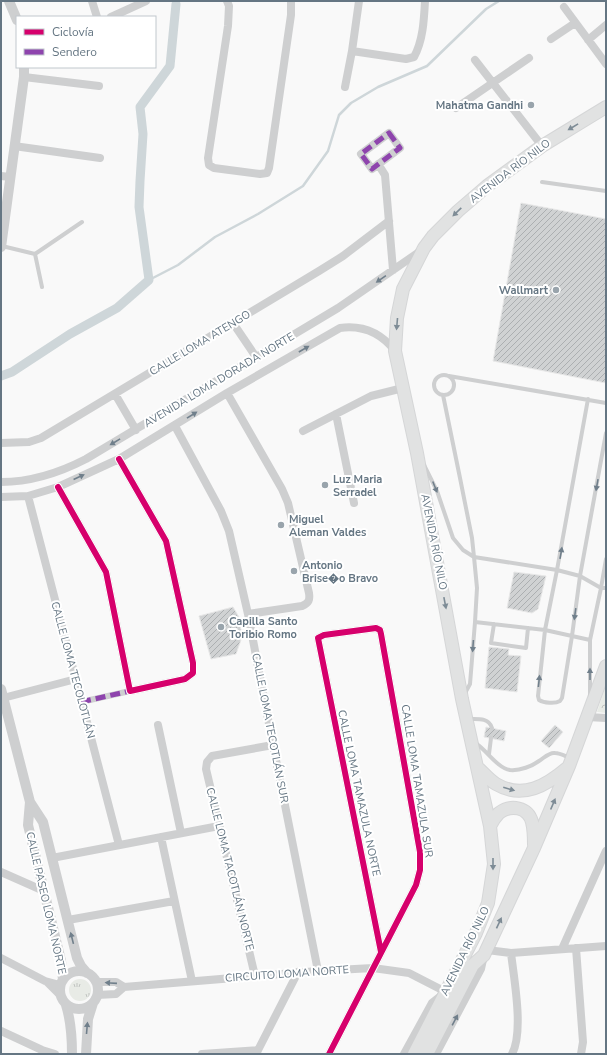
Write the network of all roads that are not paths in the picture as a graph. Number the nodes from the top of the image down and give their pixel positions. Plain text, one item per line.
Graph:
1 (10, 1) edge
2 (92, 1) edge
3 (146, 1) edge
4 (227, 1) edge
5 (291, 1) edge
6 (359, 1) edge
7 (425, 1) edge
8 (564, 8) dead end
9 (124, 15) edge
10 (97, 16) edge
11 (16, 17) edge
12 (576, 23) junction
13 (606, 25) edge
14 (551, 39) dead end
15 (588, 40) junction
16 (352, 51) junction
17 (529, 58) dead end
18 (475, 60) dead end
19 (606, 64) edge
20 (24, 72) edge
21 (493, 83) junction
22 (99, 86) dead end
23 (345, 87) dead end
24 (606, 107) edge
25 (456, 108) dead end
26 (14, 146) junction
27 (542, 146) junction
28 (100, 158) dead end
29 (378, 164) junction
30 (6, 177) edge
31 (542, 182) dead end
32 (606, 191) edge
33 (389, 221) junction
34 (82, 222) dead end
35 (1, 246) edge
36 (424, 248) junction
37 (35, 254) junction
38 (392, 270) junction
39 (42, 287) dead end
40 (233, 323) junction
41 (395, 351) junction
42 (256, 357) junction
43 (449, 376) junction
44 (402, 388) junction
45 (227, 393) junction
46 (115, 394) junction
47 (443, 395) junction
48 (588, 399) junction
49 (606, 403) edge
50 (336, 414) junction
51 (175, 426) junction
52 (136, 430) junction
53 (303, 431) dead end
54 (606, 433) edge
55 (1, 443) edge
56 (417, 453) junction
57 (119, 459) junction
58 (1, 482) edge
59 (58, 487) junction
60 (28, 496) junction
61 (1, 497) edge
62 (354, 503) dead end
63 (474, 557) junction
64 (606, 559) edge
65 (557, 570) junction
66 (580, 576) junction
67 (600, 588) junction
68 (606, 588) edge
69 (248, 614) junction
70 (475, 622) junction
71 (494, 624) junction
72 (528, 628) junction
73 (545, 630) junction
74 (572, 636) junction
75 (318, 638) joint
76 (590, 640) junction
77 (606, 666) edge
78 (76, 679) junction
79 (130, 691) junction
80 (2, 693) edge
81 (462, 699) junction
82 (82, 702) junction
83 (588, 715) junction
84 (606, 718) edge
85 (467, 719) junction
86 (158, 725) dead end
87 (492, 728) dead end
88 (491, 738) dead end
89 (472, 741) junction
90 (273, 745) junction
91 (489, 754) junction
92 (570, 763) junction
93 (477, 767) junction
94 (30, 802) junction
95 (219, 826) junction
96 (490, 826) junction
97 (181, 833) junction
98 (160, 837) junction
99 (119, 845) junction
100 (534, 848) junction
101 (606, 851) edge
102 (52, 858) junction
103 (1, 872) edge
104 (44, 891) junction
105 (174, 901) junction
106 (68, 920) junction
107 (606, 946) edge
108 (576, 948) junction
109 (562, 949) junction
110 (381, 952) junction
111 (485, 952) junction
112 (511, 953) junction
113 (1, 958) edge
114 (373, 968) junction
115 (318, 970) junction
116 (298, 972) junction
117 (87, 973) junction
118 (255, 976) junction
119 (192, 981) junction
120 (96, 982) junction
121 (61, 986) junction
122 (124, 987) junction
123 (446, 992) junction
124 (95, 999) junction
125 (66, 1005) junction
126 (1, 1031) edge
127 (257, 1052) edge
128 (55, 1054) edge
129 (72, 1054) edge
130 (86, 1054) edge
131 (202, 1054) edge
132 (329, 1054) edge
133 (404, 1054) edge
134 (414, 1054) edge
135 (427, 1054) edge
136 (436, 1054) edge
137 (512, 1054) edge
138 (581, 1054) edge

1 - 11 street
2 - 10 street
3 - 9 street
4 - 5 street
6 - 16 street
7 - 16 street
8 - 12 street
12 - 14 street
12 - 15 street
13 - 15 street
15 - 19 street
16 - 23 street
17 - 21 street
18 - 21 street
20 - 22 street
20 - 26 street
21 - 25 street
21 - 27 street
24 -> 27 main road, AVENIDA RÍO NILO
26 - 28 street
26 - 30 street
27 -> 36 main road, AVENIDA RÍO NILO
29 - 29 street
29 - 33 street
30 - 35 street
31 - 32 lane
33 - 38 street
33 - 40 street, CALLE LOMA ATENGO
34 - 37 lane
35 - 37 lane
36 - 38 street, AVENIDA LOMA DORADA NORTE
36 -> 41 main road, AVENIDA RÍO NILO
37 - 39 lane
38 -> 42 street, AVENIDA LOMA DORADA NORTE
40 - 42 street
40 - 46 street, CALLE LOMA ATENGO
41 - 44 main road, AVENIDA RÍO NILO
45 -> 41 street, AVENIDA LOMA DORADA NORTE
42 - 52 street, AVENIDA LOMA DORADA NORTE
43 - 47 lane
43 - 47 lane
43 - 48 lane
44 - 50 street
44 - 56 main road, AVENIDA RÍO NILO
51 -> 45 street, AVENIDA LOMA DORADA NORTE
45 - 69 street
46 - 52 street
46 - 55 street, CALLE LOMA ATENGO
47 - 63 lane
48 - 49 lane
65 -> 48 lane
50 - 53 street
50 - 62 street
51 - 57 street, AVENIDA LOMA DORADA NORTE
51 - 69 street, CALLE LOMA TECOTLÁN SUR
52 -> 58 street, AVENIDA LOMA DORADA NORTE
54 -> 66 lane
56 -> 63 lane
56 -> 81 main road, AVENIDA RÍO NILO
59 -> 57 street, AVENIDA LOMA DORADA NORTE
57 - 79 street
59 - 60 street, AVENIDA LOMA DORADA NORTE
59 - 79 street
60 - 61 street, AVENIDA LOMA DORADA NORTE
60 - 78 street, CALLE LOMA TECOLOTLÁN
63 - 65 lane
63 - 70 lane
64 - 67 lane
65 - 66 lane
65 - 73 lane
66 - 67 lane
66 -> 74 lane
67 - 68 lane
67 - 76 lane
69 - 90 street, CALLE LOMA TECOTLÁN SUR
70 - 71 lane
70 -> 81 lane
71 - 72 lane
71 - 72 lane
72 - 73 lane
73 - 74 lane
74 -> 73 lane
74 - 76 lane
75 - 110 street, CALLE LOMA TAMAZULA NORTE
75 - 110 street, CALLE LOMA TAMAZULA SUR
83 -> 76 lane
77 - 83 main road, AVENIDA RÍO NILO
78 - 80 street
78 - 82 street, CALLE LOMA TECOLOTLÁN
79 - 82 street
80 - 94 street, CALLE PASEO LOMA NORTE
81 - 85 main road, AVENIDA RÍO NILO
82 - 99 street, CALLE LOMA TECOLOTLÁN
83 - 84 street
83 - 92 main road, AVENIDA RÍO NILO
85 - 87 lane
85 - 89 main road, AVENIDA RÍO NILO
86 - 97 street
88 - 91 lane
89 - 91 lane
89 - 93 main road, AVENIDA RÍO NILO
90 - 95 street, CALLE LOMA TACOTLÁN NORTE
90 - 115 street, CALLE LOMA TECOTLÁN SUR
91 - 92 lane
93 -> 92 main road
100 -> 92 main road, AVENIDA RÍO NILO
93 - 96 main road, AVENIDA RÍO NILO
94 - 102 street, CALLE PASEO LOMA NORTE
94 - 104 street, CALLE PASEO LOMA NORTE
95 - 97 street
95 - 118 street, CALLE LOMA TACOTLÁN NORTE
96 - 100 main road
96 -> 123 main road, AVENIDA RÍO NILO
97 - 98 street
98 - 99 street
98 - 105 street
99 - 102 street
111 -> 100 main road, AVENIDA RÍO NILO
101 - 109 street
102 - 106 street, CALLE PASEO LOMA NORTE
103 - 104 street
104 - 121 street, CALLE PASEO LOMA NORTE
105 - 106 street
105 - 119 street
117 -> 106 street, CALLE PASEO LOMA NORTE
107 - 108 street
108 - 109 street
108 - 138 street
109 - 112 street
110 - 114 street, CALLE LOMA TAMAZULA SUR
111 - 112 street
111 - 135 main road, AVENIDA RÍO NILO
136 -> 111 street
112 - 137 street
113 - 121 street
114 - 115 street, CIRCUITO LOMA NORTE
114 - 123 street, CIRCUITO LOMA NORTE
114 - 132 street, CALLE LOMA TAMAZULA SUR
115 - 116 street, CIRCUITO LOMA NORTE
116 - 118 street, CIRCUITO LOMA NORTE
116 - 127 street
117 - 120 street
117 - 121 street
118 - 119 street, CIRCUITO LOMA NORTE
119 - 122 street, CIRCUITO LOMA NORTE
122 -> 120 street, CIRCUITO LOMA NORTE
120 - 124 street
121 - 125 street
122 - 124 street, CIRCUITO LOMA NORTE
123 - 133 street
123 - 134 main road, AVENIDA RÍO NILO
124 - 125 street
130 -> 124 street
125 - 129 street
126 - 128 street
127 - 131 street

